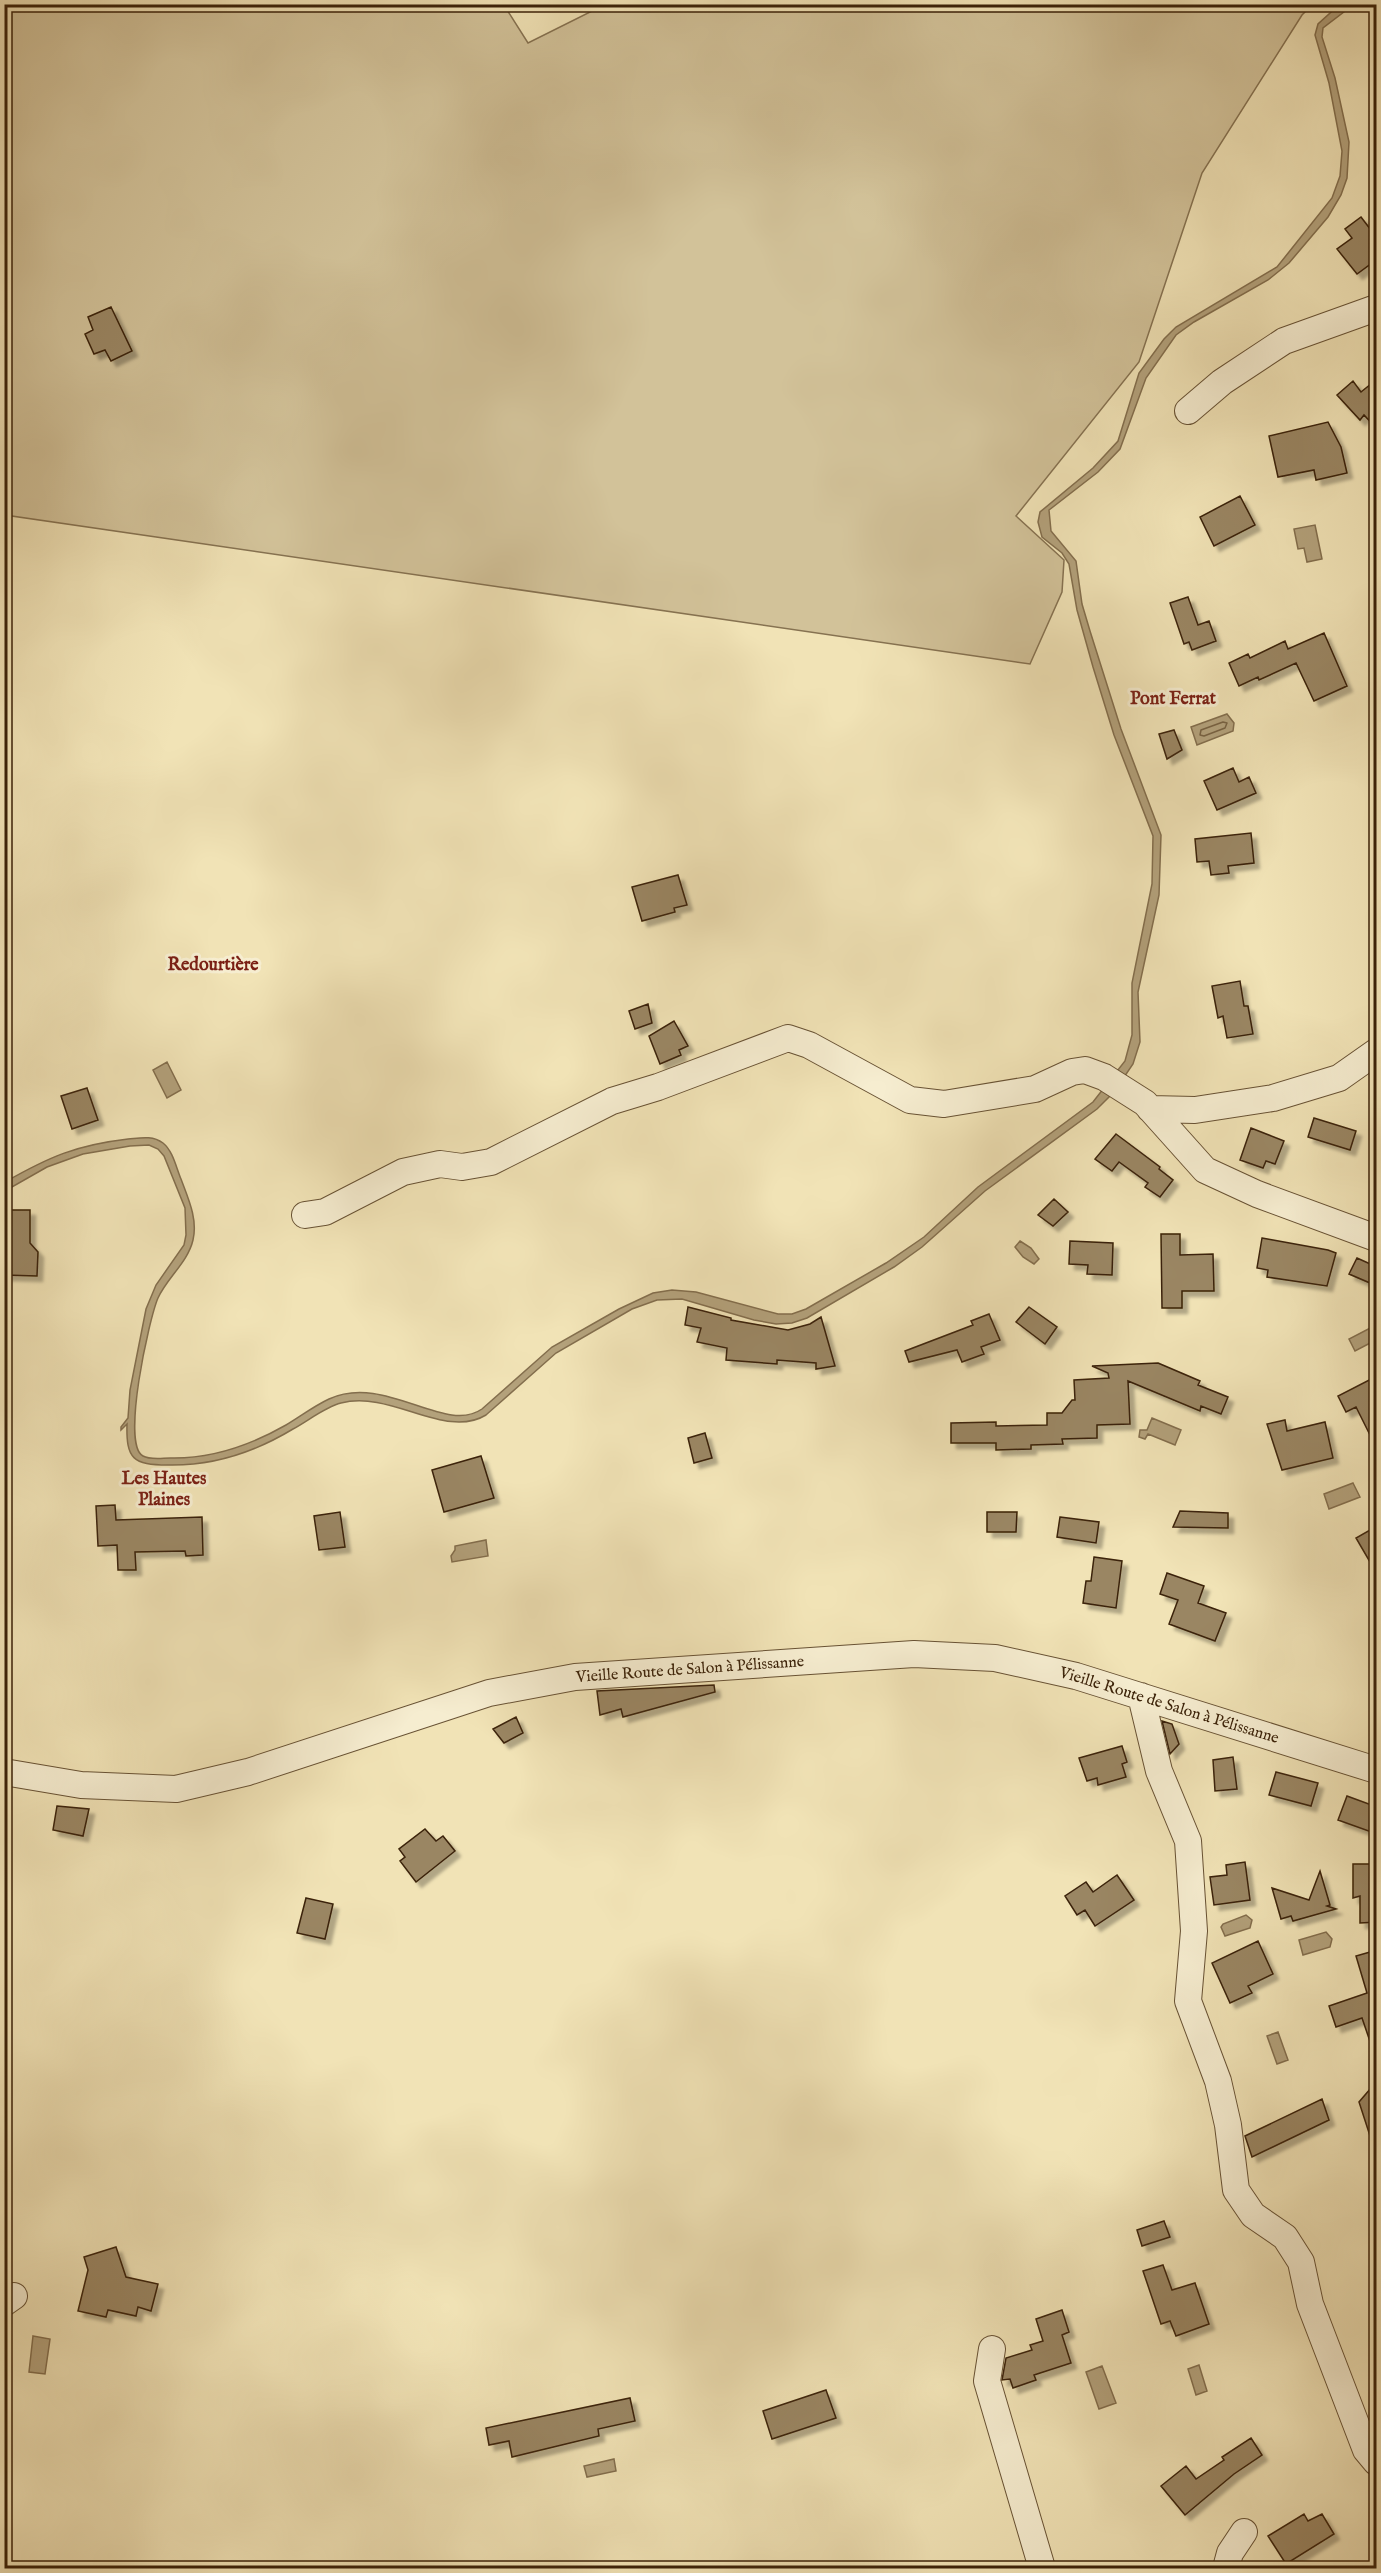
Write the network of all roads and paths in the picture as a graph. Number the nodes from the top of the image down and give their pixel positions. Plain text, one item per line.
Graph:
1 (1377, 308) edge
2 (1188, 411) dead end
3 (1377, 1052) edge
4 (1150, 1108) junction
5 (305, 1215) dead end
6 (1377, 1238) edge
7 (1141, 1696) junction
8 (1377, 1770) edge
9 (4, 1772) edge
10 (992, 2349) dead end
11 (1377, 2462) edge
12 (1244, 2532) dead end
13 (1042, 2568) edge
14 (1226, 2568) edge

1 - 2 street
3 - 4 street
4 - 5 street
4 - 6 street
7 - 8 street, Vieille Route de Salon à Pélissanne
7 - 9 street, Vieille Route de Salon à Pélissanne
7 - 11 street
10 - 13 street
12 - 14 street

